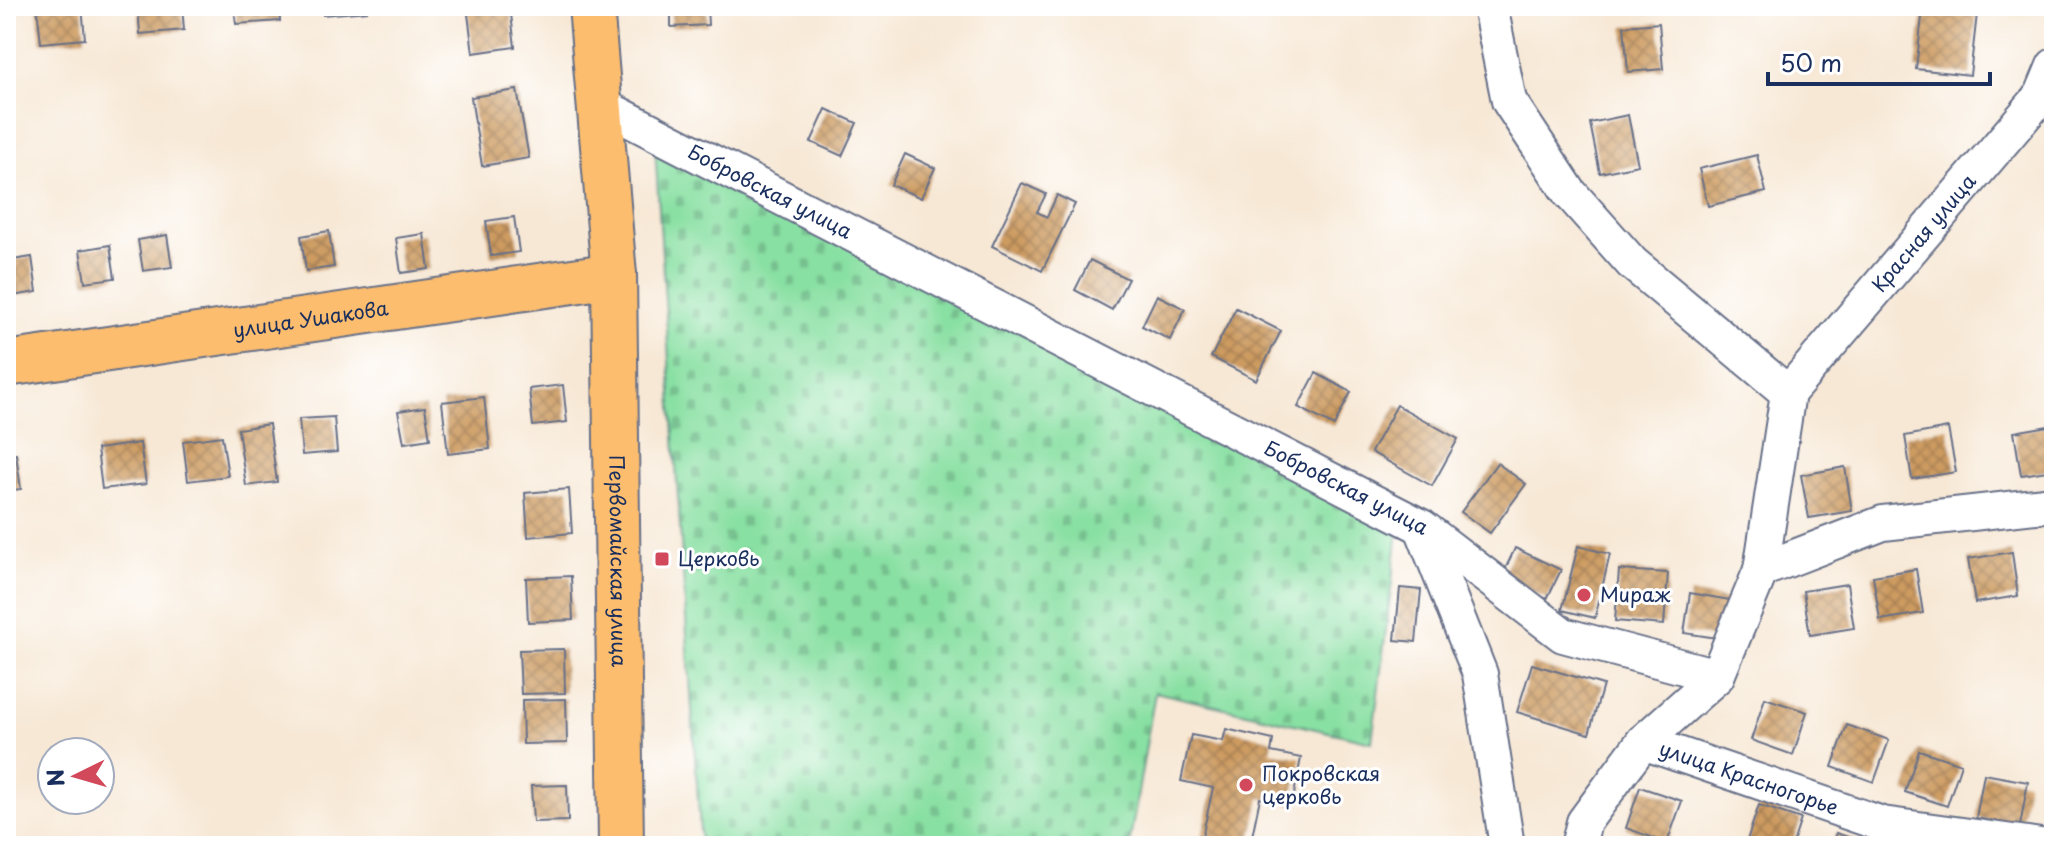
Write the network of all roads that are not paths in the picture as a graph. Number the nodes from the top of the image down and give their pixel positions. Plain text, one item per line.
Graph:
1 (591, 6) edge
2 (1490, 6) edge
3 (2054, 66) edge
4 (599, 104) junction
5 (614, 275) junction
6 (6, 364) edge
7 (1788, 393) junction
8 (2054, 504) edge
9 (1422, 527) junction
10 (1761, 570) junction
11 (1717, 676) junction
12 (1643, 742) junction
13 (621, 846) edge
14 (1507, 846) edge
15 (1578, 846) edge
16 (2041, 846) edge

1 - 4 main road, Первомайская улица
2 - 7 street
3 - 7 street, Красная улица
4 - 5 main road, Первомайская улица
4 - 9 street, Бобровская улица
5 - 6 main road, улица Ушакова
5 - 13 main road, Первомайская улица
7 - 10 street
8 - 10 street
9 - 11 street, Бобровская улица
9 - 14 street
10 - 11 street
11 - 12 street, улица Красногорье
12 - 15 street, улица Красногорье
12 - 16 street, улица Красногорье

